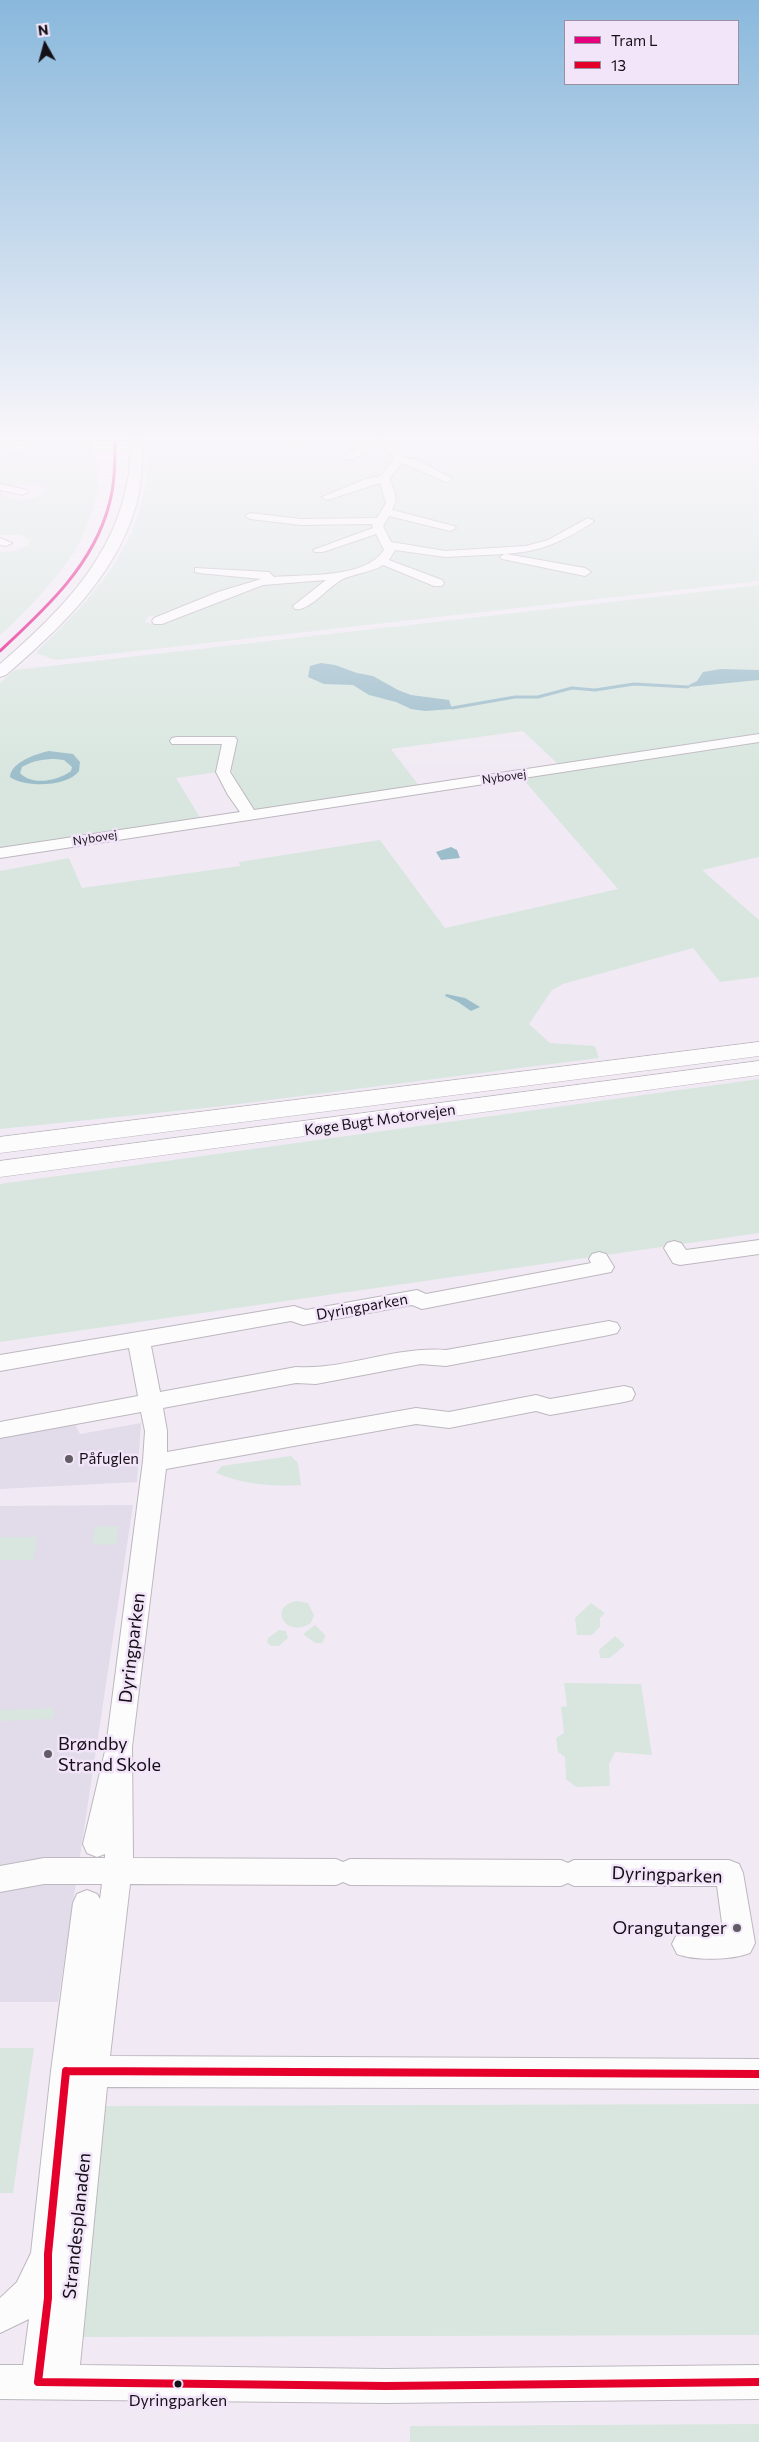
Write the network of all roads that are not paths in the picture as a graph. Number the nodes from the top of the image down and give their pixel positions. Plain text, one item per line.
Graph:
1 (95, 554) edge
2 (108, 554) edge
3 (389, 554) edge
4 (501, 554) edge
5 (383, 561) junction
6 (198, 570) dead end
7 (585, 572) dead end
8 (339, 576) junction
9 (280, 579) junction
10 (438, 583) dead end
11 (300, 606) dead end
12 (158, 621) dead end
13 (0, 660) edge
14 (0, 672) edge
15 (759, 738) edge
16 (177, 741) dead end
17 (249, 814) junction
18 (0, 853) edge
19 (759, 1049) edge
20 (759, 1068) edge
21 (264, 1110) junction
22 (328, 1127) junction
23 (0, 1137) edge
24 (0, 1145) edge
25 (0, 1169) edge
26 (0, 1178) edge
27 (759, 1247) edge
28 (674, 1248) dead end
29 (600, 1259) dead end
30 (609, 1328) dead end
31 (139, 1342) junction
32 (0, 1363) edge
33 (624, 1394) dead end
34 (151, 1400) junction
35 (0, 1430) edge
36 (155, 1461) junction
37 (120, 1747) junction
38 (97, 1844) dead end
39 (117, 1871) junction
40 (0, 1878) edge
41 (88, 1903) dead end
42 (687, 1944) dead end
43 (80, 2070) junction
44 (759, 2074) edge
45 (48, 2254) junction
46 (0, 2316) edge
47 (0, 2382) edge
48 (49, 2382) junction
49 (759, 2382) edge

1 - 13 main road
2 - 14 main road
3 - 5 street
4 - 7 street
5 - 8 street
5 - 10 street
6 - 9 street
8 - 9 street
8 - 11 street
9 - 12 street
15 - 17 street, Nybovej
16 - 17 street
17 - 18 street, Nybovej
19 - 21 highway, Køge Bugt Motorvejen
20 - 22 highway, Køge Bugt Motorvejen
21 - 23 highway
21 - 24 highway, Køge Bugt Motorvejen
22 - 25 highway, Køge Bugt Motorvejen
22 - 26 highway
27 - 28 street
29 - 31 street, Dyringparken
30 - 34 street
31 - 32 street, Dyringparken
31 - 34 street, Dyringparken
33 - 36 street
34 - 35 street
34 - 36 street, Dyringparken
36 - 37 street, Dyringparken
37 - 38 street, Dyringparken
37 - 39 street, Dyringparken
39 - 40 street, Dyringparken
39 - 42 street, Dyringparken
39 - 43 street, Dyringparken
41 - 43 street
43 - 44 street
43 - 45 street, Strandesplanaden
43 - 48 street, Strandesplanaden
45 - 46 street, Strandesplanaden
45 - 48 street, Strandesplanaden
47 - 48 street
48 - 49 street

